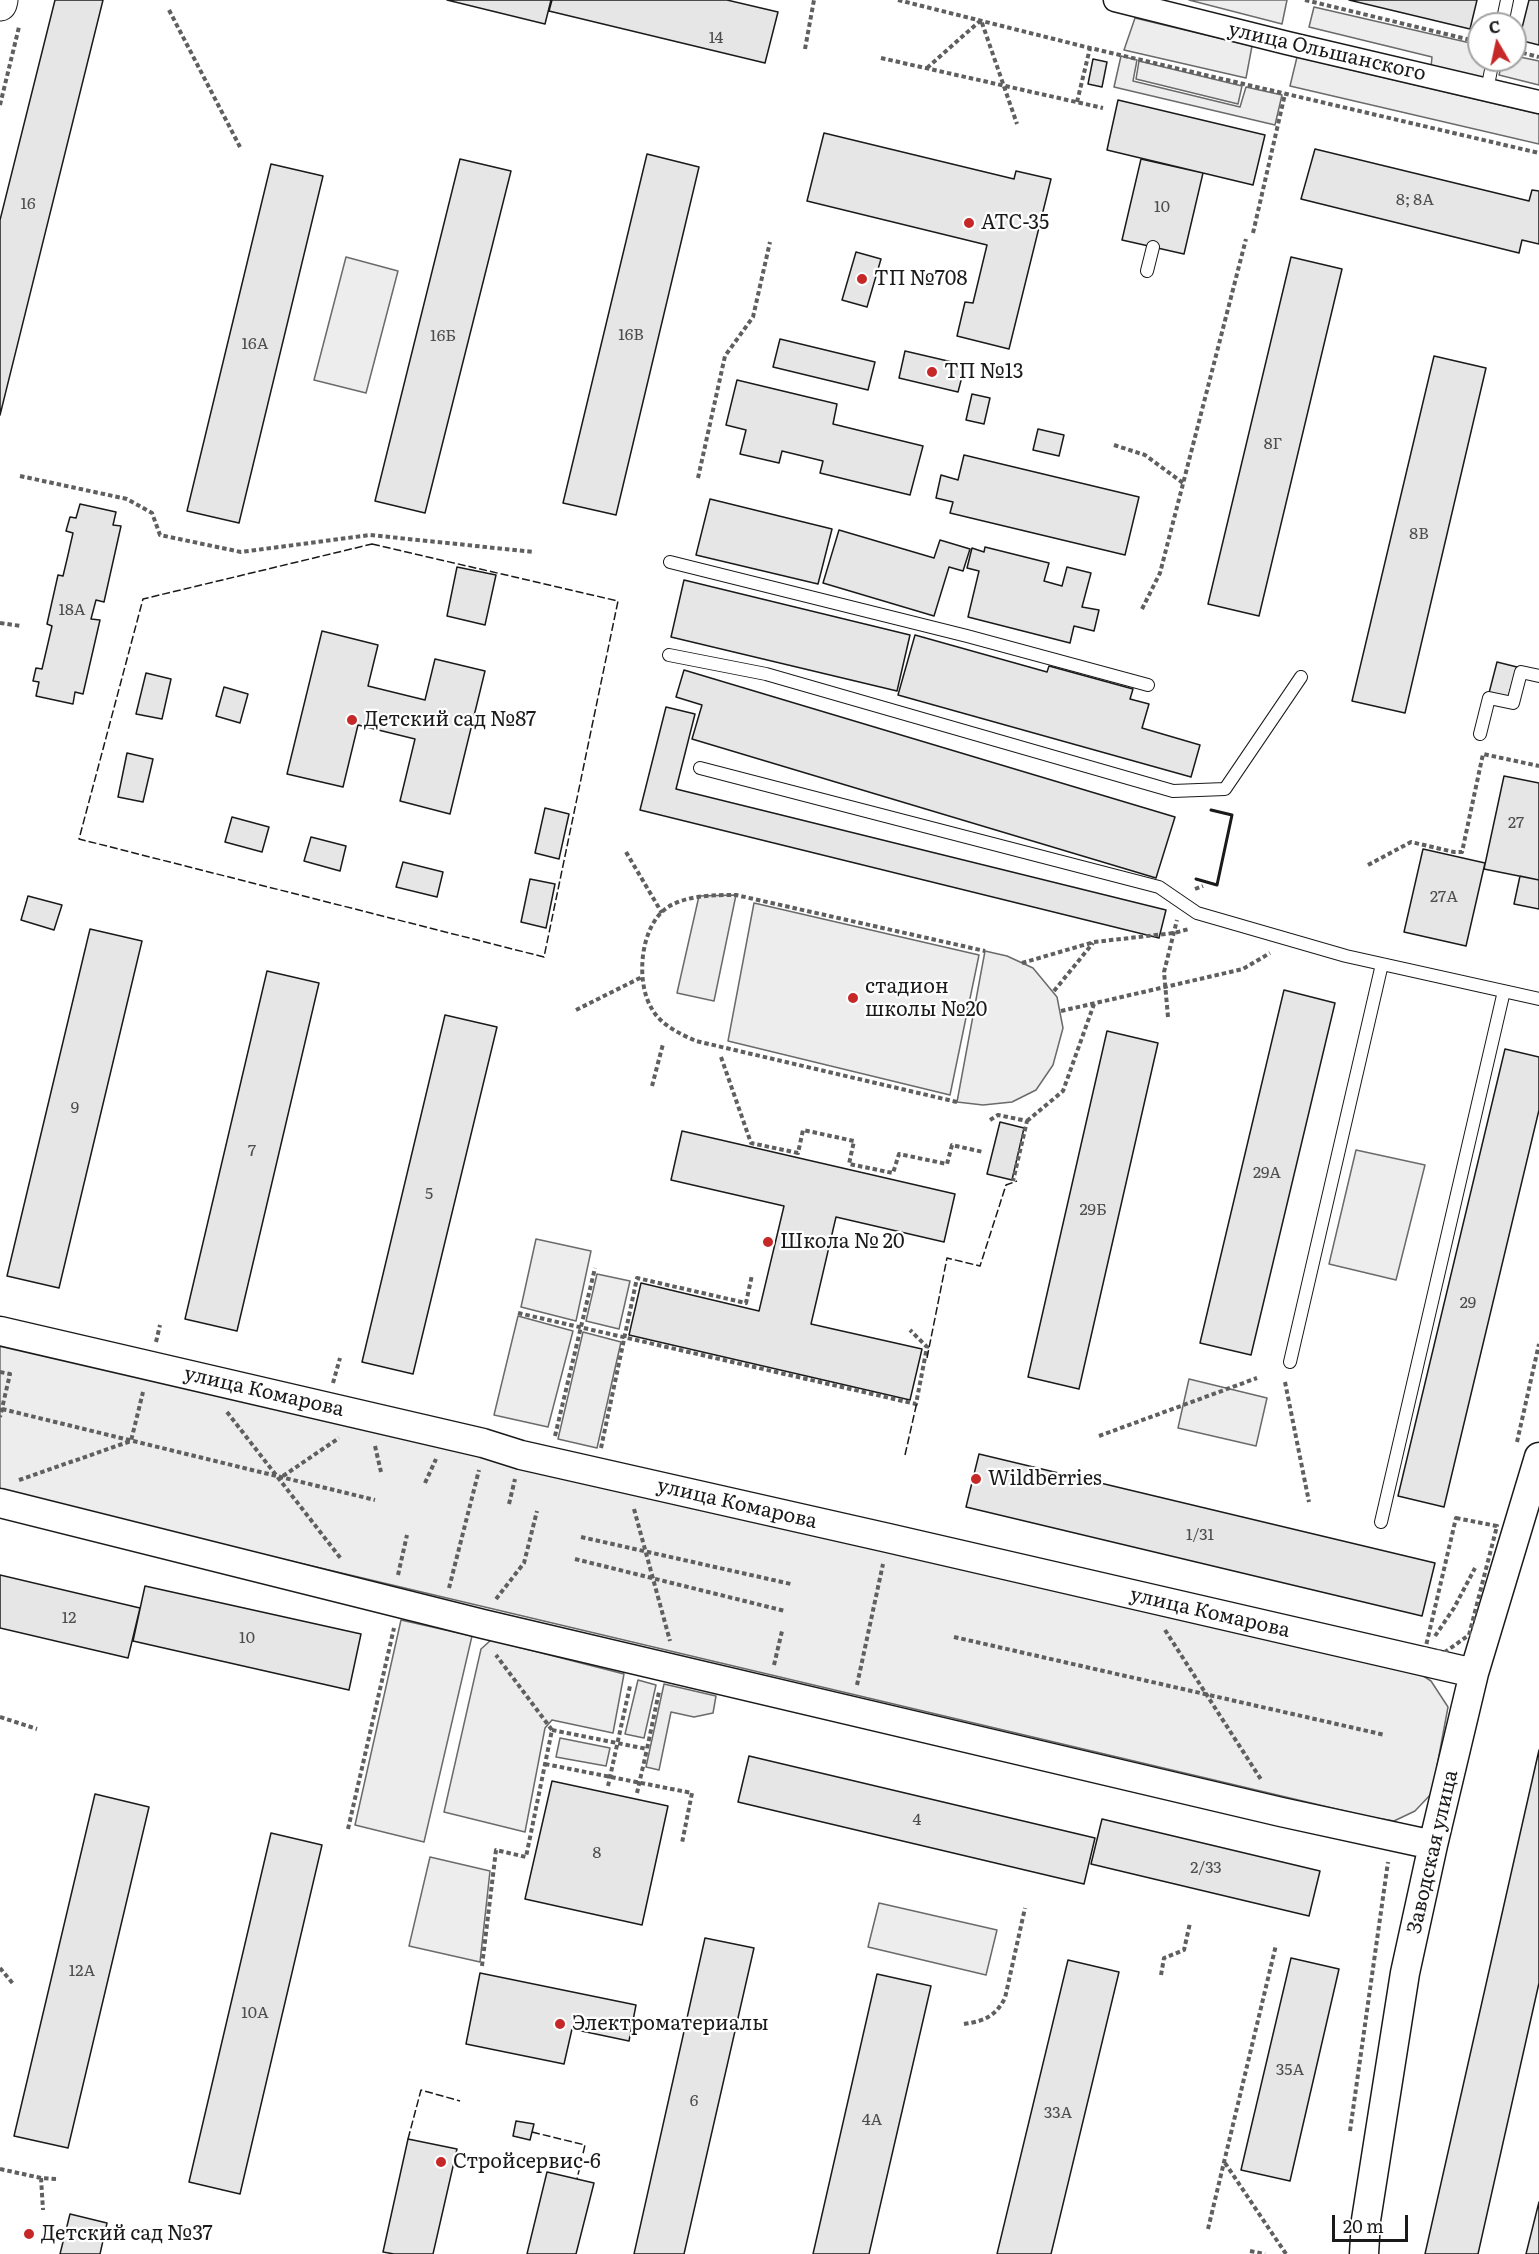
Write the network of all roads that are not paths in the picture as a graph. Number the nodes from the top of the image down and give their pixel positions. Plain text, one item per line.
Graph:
1 (1115, 0) edge
2 (1491, 72) edge
3 (1487, 90) junction
4 (1539, 102) edge
5 (1153, 247) dead end
6 (1147, 272) dead end
7 (669, 562) dead end
8 (669, 655) dead end
9 (1539, 676) edge
10 (1301, 677) dead end
11 (1148, 685) dead end
12 (1480, 734) dead end
13 (700, 768) dead end
14 (1382, 964) junction
15 (1504, 991) junction
16 (1539, 999) edge
17 (0, 1332) edge
18 (1290, 1362) dead end
19 (1527, 1452) edge
20 (5, 1493) edge
21 (1381, 1522) dead end
22 (1474, 1673) junction
23 (1433, 1845) junction
24 (1364, 2254) edge

1 - 3 street, улица Ольшанского
2 - 3 lane
3 - 4 street, улица Ольшанского
5 - 6 lane
7 - 11 lane
8 - 10 lane
9 - 12 lane
13 - 14 lane
14 - 15 lane
14 - 18 lane
15 - 16 lane
15 - 21 lane
17 - 22 street, улица Комарова
19 - 22 street, Заводская улица
20 - 23 street
22 - 23 street, Заводская улица
23 - 24 street, Заводская улица

